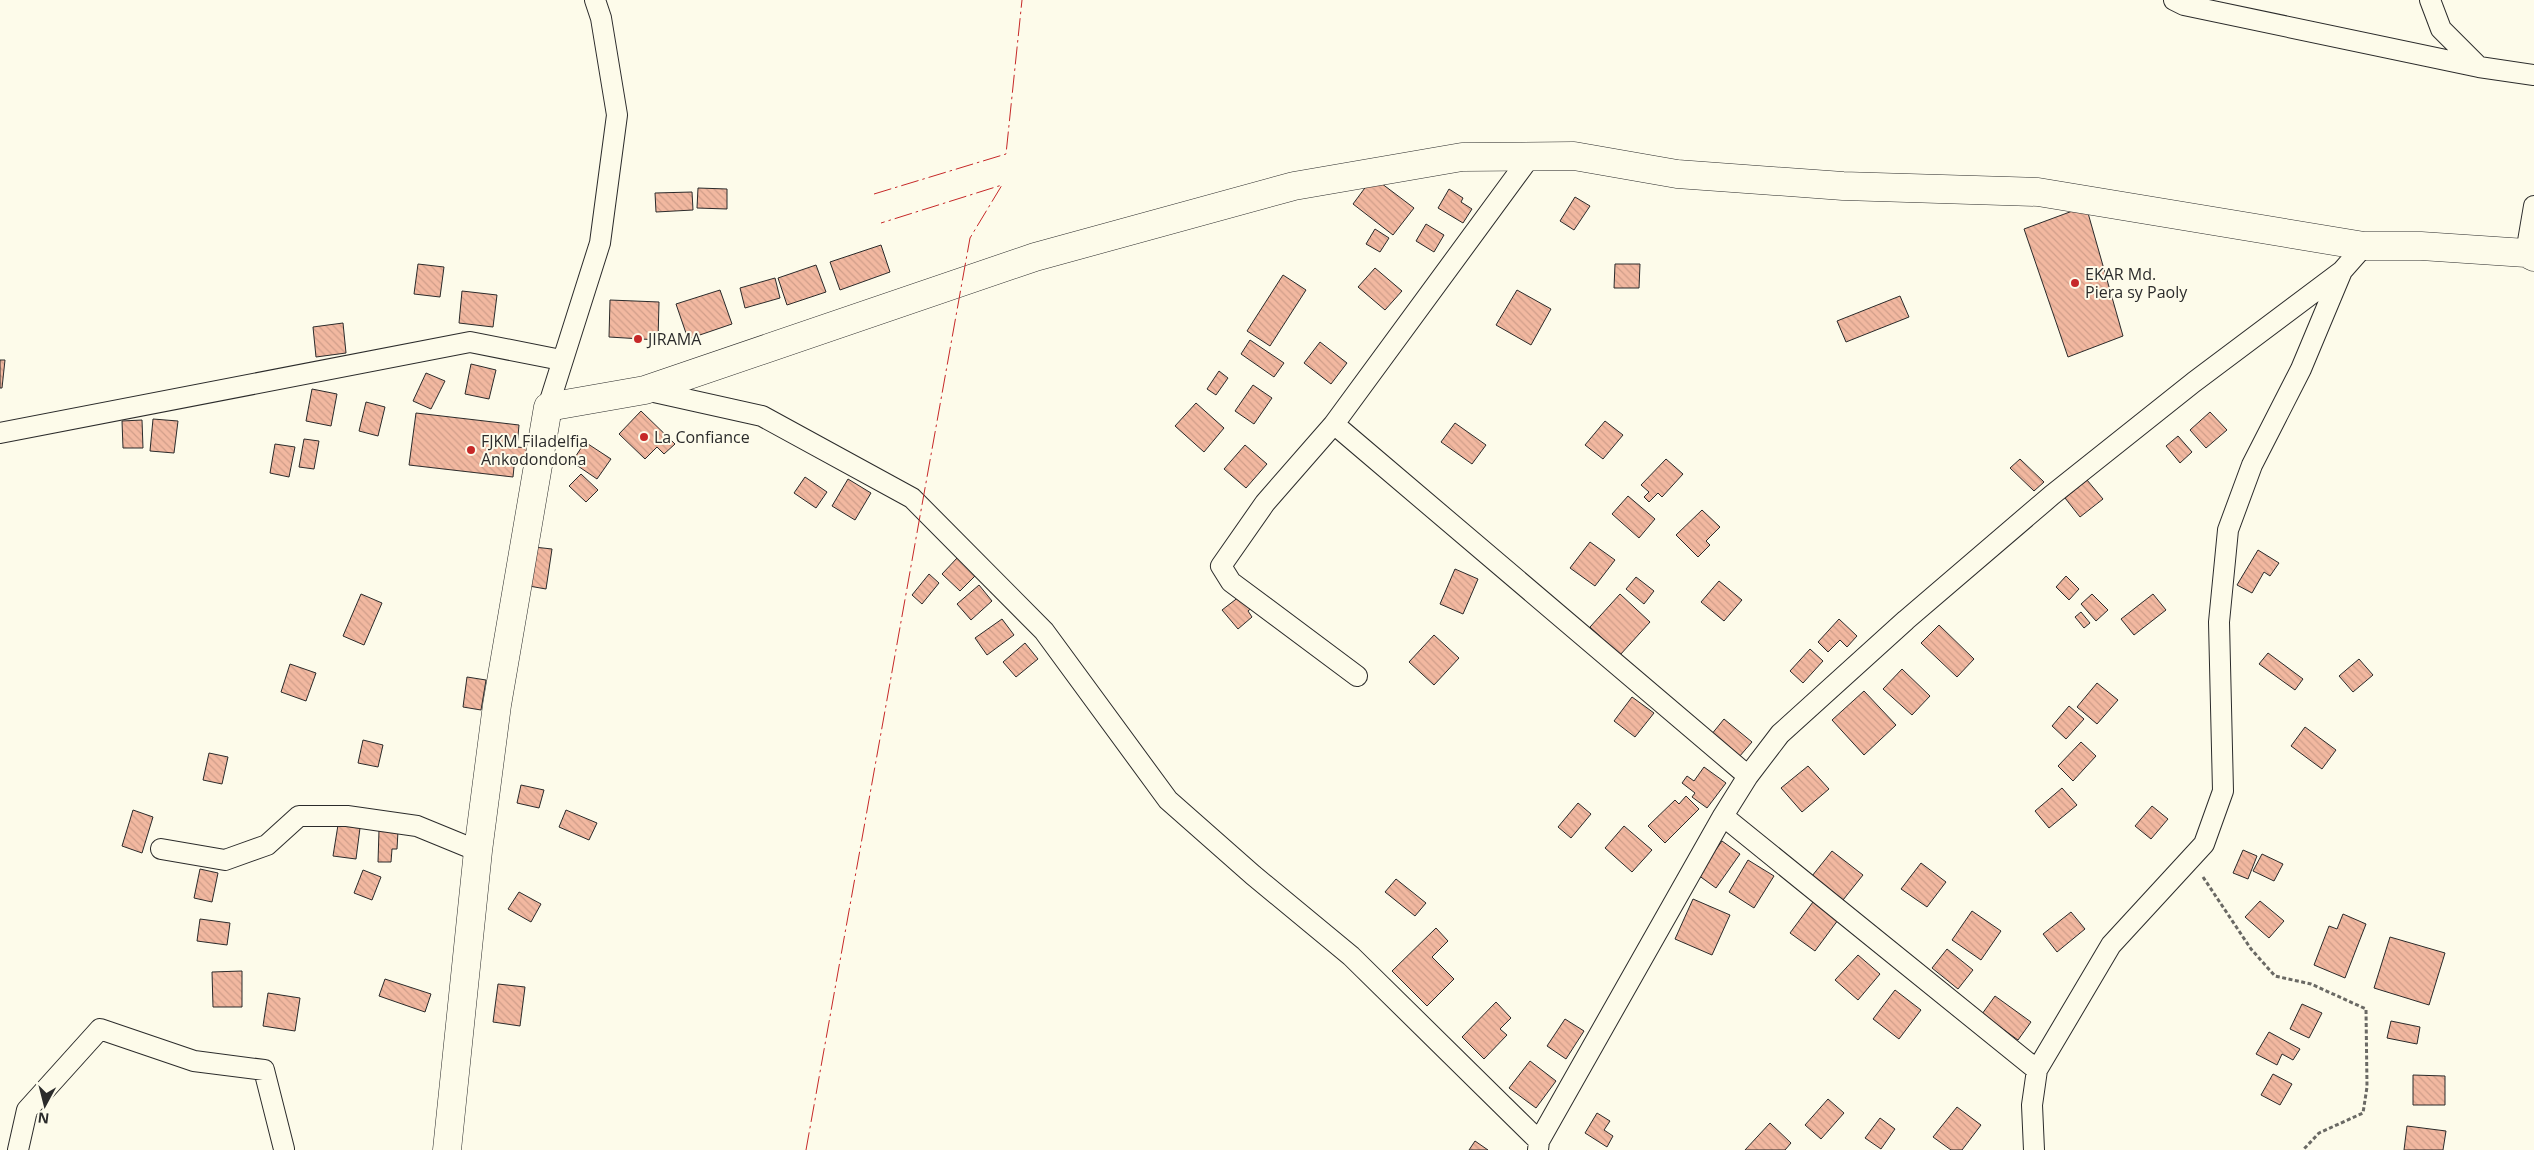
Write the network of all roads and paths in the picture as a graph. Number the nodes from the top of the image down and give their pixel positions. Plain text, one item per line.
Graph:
1 (595, 0) edge
2 (2174, 0) edge
3 (2430, 0) edge
4 (2478, 66) junction
5 (2534, 76) edge
6 (1530, 157) junction
7 (2534, 206) edge
8 (2364, 246) junction
9 (2531, 254) edge
10 (2342, 271) junction
11 (561, 360) junction
12 (645, 390) junction
13 (548, 407) junction
14 (1334, 424) junction
15 (0, 433) edge
16 (1357, 676) dead end
17 (1748, 776) junction
18 (1723, 816) junction
19 (160, 849) dead end
20 (478, 851) junction
21 (2189, 860) junction
22 (2037, 1070) junction
23 (1539, 1145) edge
24 (18, 1150) edge
25 (288, 1150) edge
26 (447, 1150) edge
27 (2034, 1150) edge
28 (2303, 1150) edge

1 - 11 street
2 - 4 street
3 - 4 street
4 - 5 street
6 - 8 street
6 - 12 street
6 - 14 street
7 - 9 street
8 - 9 street
8 - 10 street
10 - 17 street
10 - 21 street
11 - 13 street
11 - 15 street
12 - 13 street
12 - 23 street
13 - 20 street
14 - 16 street
14 - 17 street
17 - 18 street
18 - 22 street
18 - 23 street
19 - 20 street
20 - 26 street
21 - 22 street
21 - 28 path
22 - 27 street
24 - 25 street

